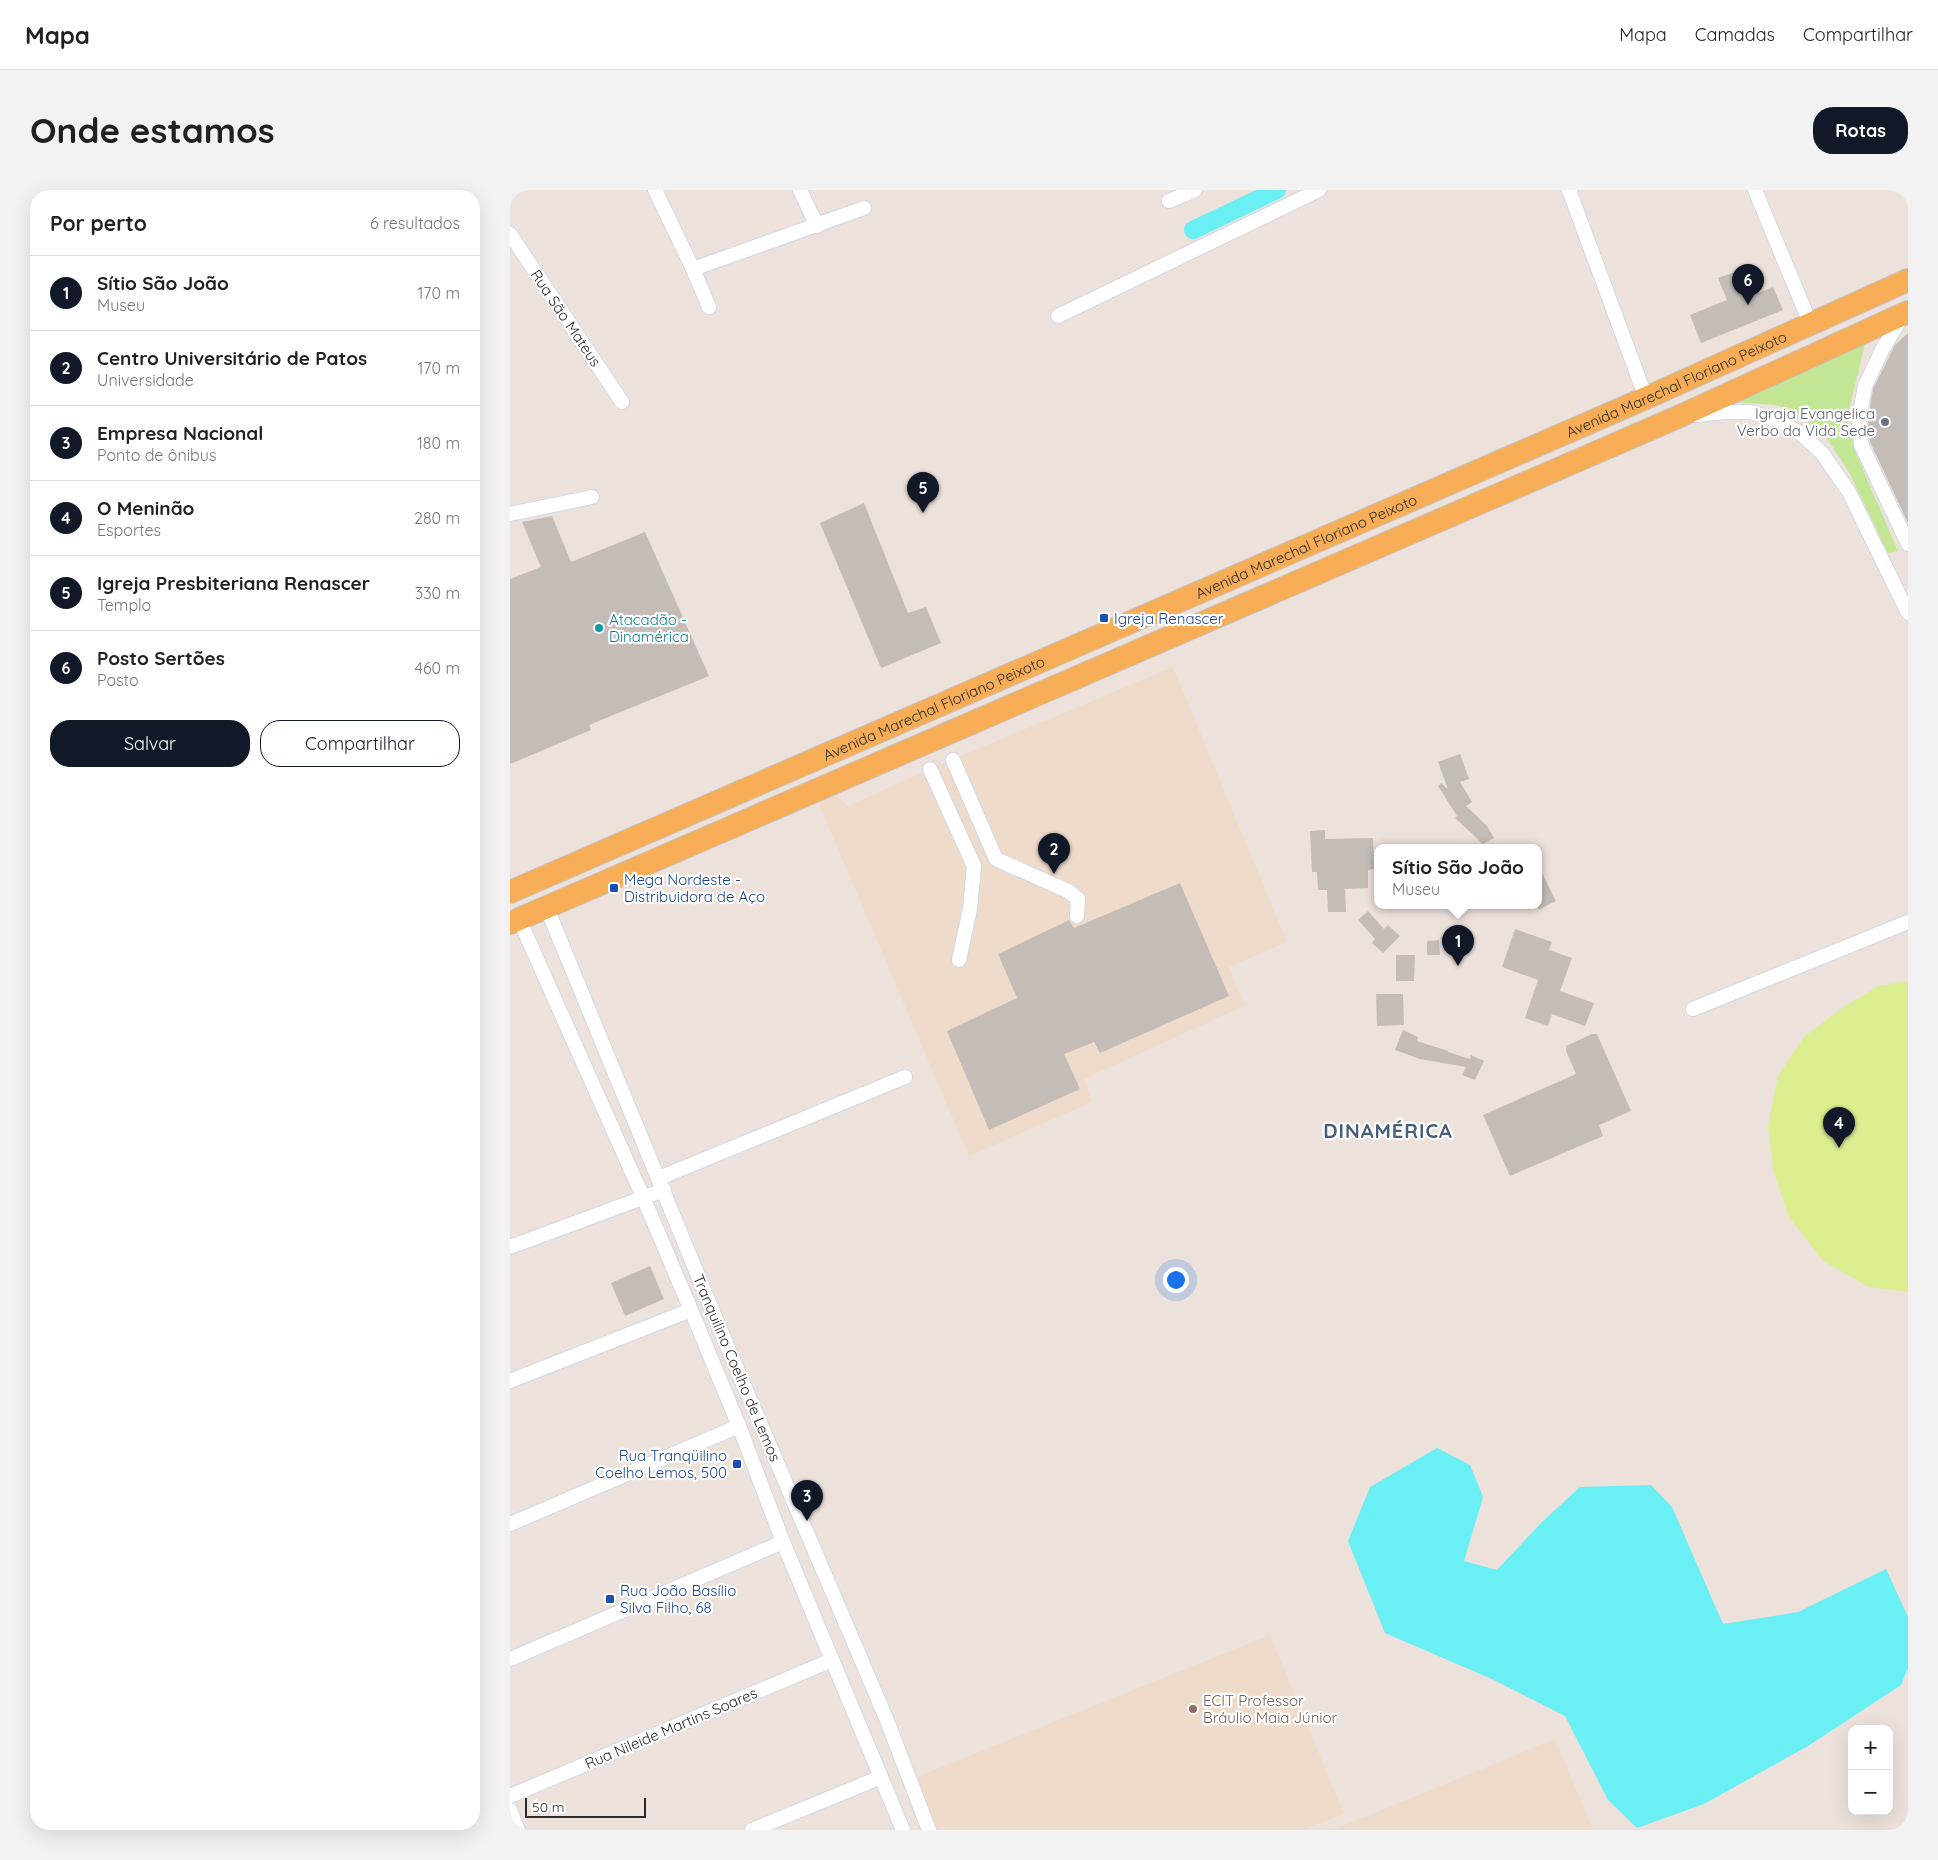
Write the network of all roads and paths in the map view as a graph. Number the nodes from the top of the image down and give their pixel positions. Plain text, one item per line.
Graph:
1 (655, 190) edge
2 (800, 190) edge
3 (1195, 190) edge
4 (1319, 190) edge
5 (1569, 190) edge
6 (1755, 190) edge
7 (1169, 201) dead end
8 (864, 208) dead end
9 (817, 226) junction
10 (510, 234) edge
11 (693, 269) junction
12 (1908, 280) edge
13 (709, 307) dead end
14 (1906, 313) edge
15 (1058, 316) dead end
16 (1810, 323) junction
17 (1646, 398) junction
18 (622, 402) dead end
19 (1678, 417) junction
20 (592, 497) dead end
21 (510, 514) edge
22 (1908, 544) edge
23 (1905, 598) edge
24 (1908, 613) edge
25 (953, 760) dead end
26 (930, 769) dead end
27 (510, 892) edge
28 (546, 906) junction
29 (1077, 916) dead end
30 (514, 921) edge
31 (1908, 922) edge
32 (959, 960) dead end
33 (1693, 1009) dead end
34 (905, 1077) dead end
35 (661, 1184) junction
36 (643, 1197) junction
37 (510, 1247) edge
38 (691, 1310) junction
39 (720, 1328) junction
40 (702, 1336) junction
41 (510, 1381) edge
42 (739, 1426) junction
43 (510, 1524) edge
44 (783, 1542) junction
45 (510, 1659) edge
46 (832, 1660) junction
47 (880, 1776) junction
48 (510, 1796) edge
49 (510, 1810) edge
50 (518, 1830) edge
51 (752, 1830) edge
52 (903, 1830) edge
53 (929, 1830) edge

1 - 11 street
2 - 9 street
3 - 7 street
4 - 15 street
5 - 17 street
6 - 16 street
8 - 9 street
9 - 11 street
10 - 18 street, Rua São Mateus
11 - 13 street
12 - 16 main road, Avenida Marechal Floriano Peixoto
14 - 19 main road, Avenida Marechal Floriano Peixoto
14 - 22 street
16 - 17 main road, Avenida Marechal Floriano Peixoto
17 - 27 main road, Avenida Marechal Floriano Peixoto
19 - 23 street
19 - 28 main road, Avenida Marechal Floriano Peixoto
20 - 21 street
23 - 24 street
25 - 29 street
26 - 32 street
28 - 30 main road, Avenida Marechal Floriano Peixoto
28 - 35 street, Tranquilino Coelho de Lemos
30 - 36 street, Tranquilino Coelho de Lemos
31 - 33 street
34 - 35 street
35 - 36 street
35 - 39 street, Tranquilino Coelho de Lemos
36 - 37 street
36 - 38 street, Tranquilino Coelho de Lemos
38 - 40 street, Tranquilino Coelho de Lemos
38 - 41 street
39 - 40 street
39 - 53 street, Tranquilino Coelho de Lemos
40 - 42 street, Tranquilino Coelho de Lemos
42 - 43 street
42 - 44 street, Tranquilino Coelho de Lemos
44 - 45 street
44 - 46 street, Tranquilino Coelho de Lemos
46 - 47 street, Tranquilino Coelho de Lemos
46 - 48 street, Rua Nileide Martins Soares
47 - 51 street
47 - 52 street, Tranquilino Coelho de Lemos
49 - 50 street

